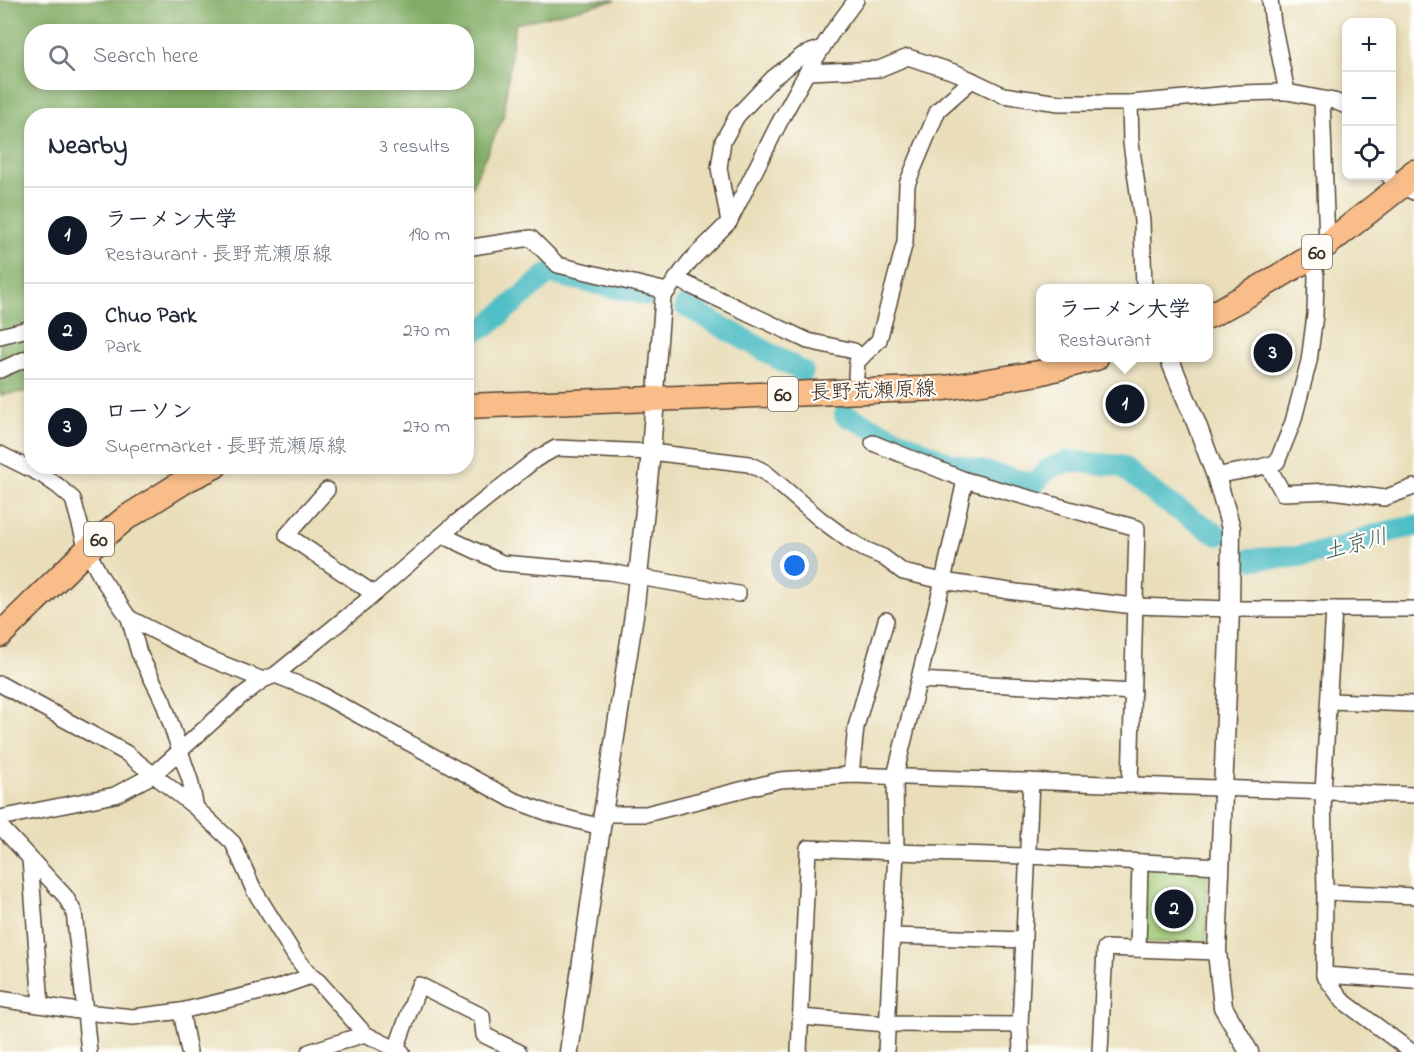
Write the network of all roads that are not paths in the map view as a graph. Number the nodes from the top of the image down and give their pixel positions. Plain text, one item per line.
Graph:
1 (856, 0) edge
2 (1270, 0) edge
3 (822, 48) junction
4 (807, 72) junction
5 (972, 80) junction
6 (1287, 92) junction
7 (1322, 99) junction
8 (1130, 103) junction
9 (1342, 104) edge
10 (1405, 181) edge
11 (729, 222) junction
12 (474, 247) edge
13 (1319, 251) junction
14 (1144, 284) edge
15 (672, 285) junction
16 (1213, 314) edge
17 (24, 330) edge
18 (0, 336) edge
19 (861, 358) junction
20 (24, 360) edge
21 (1078, 362) edge
22 (1171, 362) edge
23 (0, 370) edge
24 (856, 376) dead end
25 (655, 398) junction
26 (474, 406) edge
27 (873, 443) dead end
28 (651, 452) junction
29 (0, 454) edge
30 (1268, 466) junction
31 (24, 467) edge
32 (38, 474) edge
33 (200, 474) edge
34 (1216, 477) junction
35 (965, 480) junction
36 (1414, 487) edge
37 (327, 490) dead end
38 (442, 535) junction
39 (87, 549) junction
40 (638, 577) junction
41 (943, 581) junction
42 (374, 594) junction
43 (738, 594) dead end
44 (1134, 606) junction
45 (1230, 609) junction
46 (1334, 609) junction
47 (1414, 609) edge
48 (129, 618) junction
49 (886, 620) dead end
50 (0, 634) edge
51 (269, 678) junction
52 (919, 680) junction
53 (0, 684) edge
54 (1132, 692) junction
55 (1329, 701) junction
56 (1414, 704) edge
57 (180, 752) junction
58 (153, 775) junction
59 (851, 775) junction
60 (895, 776) junction
61 (1031, 781) junction
62 (1130, 785) junction
63 (1223, 789) junction
64 (1323, 792) junction
65 (1414, 795) edge
66 (196, 808) junction
67 (0, 818) edge
68 (602, 821) junction
69 (0, 826) edge
70 (896, 852) junction
71 (1028, 856) junction
72 (30, 859) junction
73 (1140, 862) junction
74 (1220, 866) junction
75 (1325, 892) junction
76 (1414, 896) edge
77 (892, 936) junction
78 (1024, 940) junction
79 (1137, 949) junction
80 (1217, 952) junction
81 (1324, 975) junction
82 (311, 976) junction
83 (1414, 981) edge
84 (0, 999) edge
85 (42, 1005) junction
86 (180, 1011) junction
87 (85, 1012) junction
88 (800, 1017) junction
89 (887, 1024) junction
90 (1020, 1025) junction
91 (365, 1034) junction
92 (397, 1051) edge
93 (89, 1052) edge
94 (189, 1052) edge
95 (309, 1052) edge
96 (519, 1052) edge
97 (569, 1052) edge
98 (799, 1052) edge
99 (886, 1052) edge
100 (1021, 1052) edge
101 (1100, 1052) edge
102 (1249, 1052) edge
103 (1412, 1052) edge

1 - 3 street
2 - 6 street
3 - 4 street
3 - 11 street
4 - 5 street
4 - 11 street
5 - 8 street
5 - 19 street
6 - 7 street
6 - 8 street
7 - 9 street
7 - 13 street
8 - 14 street
10 - 13 main road, 60
11 - 15 street
12 - 15 street
13 - 16 main road, 60
13 - 30 street
15 - 19 street
15 - 25 street
17 - 18 street
19 - 24 street
20 - 23 street
21 - 25 main road, 長野荒瀬原線 / 60
22 - 34 street
25 - 26 main road, 長野荒瀬原線 / 60
25 - 28 street
27 - 35 street
28 - 38 street
28 - 40 street
28 - 41 street
29 - 31 street
30 - 34 street
30 - 36 street
32 - 39 street
33 - 39 main road, 60
34 - 45 street
35 - 41 street
35 - 44 street
37 - 42 street
38 - 40 street
38 - 42 street
39 - 48 street
39 - 50 main road, 60
40 - 43 street
40 - 68 street
41 - 44 street
41 - 52 street
42 - 51 street
44 - 45 street
44 - 54 street
45 - 46 street
45 - 63 street
46 - 47 street
46 - 55 street
48 - 51 street
48 - 57 street
49 - 59 street
51 - 57 street
51 - 68 street
52 - 54 street
52 - 60 street
53 - 58 street
54 - 62 street
55 - 56 street
55 - 64 street
57 - 58 street
57 - 66 street
58 - 66 street
58 - 67 street
59 - 60 street
59 - 68 street
60 - 61 street
60 - 70 street
61 - 62 street
61 - 71 street
62 - 63 street
63 - 64 street
63 - 74 street
64 - 65 street
64 - 75 street
66 - 82 street
68 - 97 street
69 - 72 street
70 - 71 street
70 - 77 street
70 - 88 street
71 - 73 street
71 - 78 street
72 - 85 street
72 - 87 street
73 - 74 street
73 - 79 street
74 - 80 street
75 - 76 street
75 - 81 street
77 - 78 street
77 - 89 street
78 - 90 street
79 - 80 street
79 - 101 street
80 - 102 street
81 - 83 street
81 - 103 street
82 - 86 street
82 - 91 street
84 - 85 street
85 - 87 street
86 - 87 street
86 - 94 street
87 - 93 street
88 - 89 street
88 - 98 street
89 - 90 street
89 - 99 street
90 - 100 street
91 - 92 street
91 - 95 street
92 - 96 street

